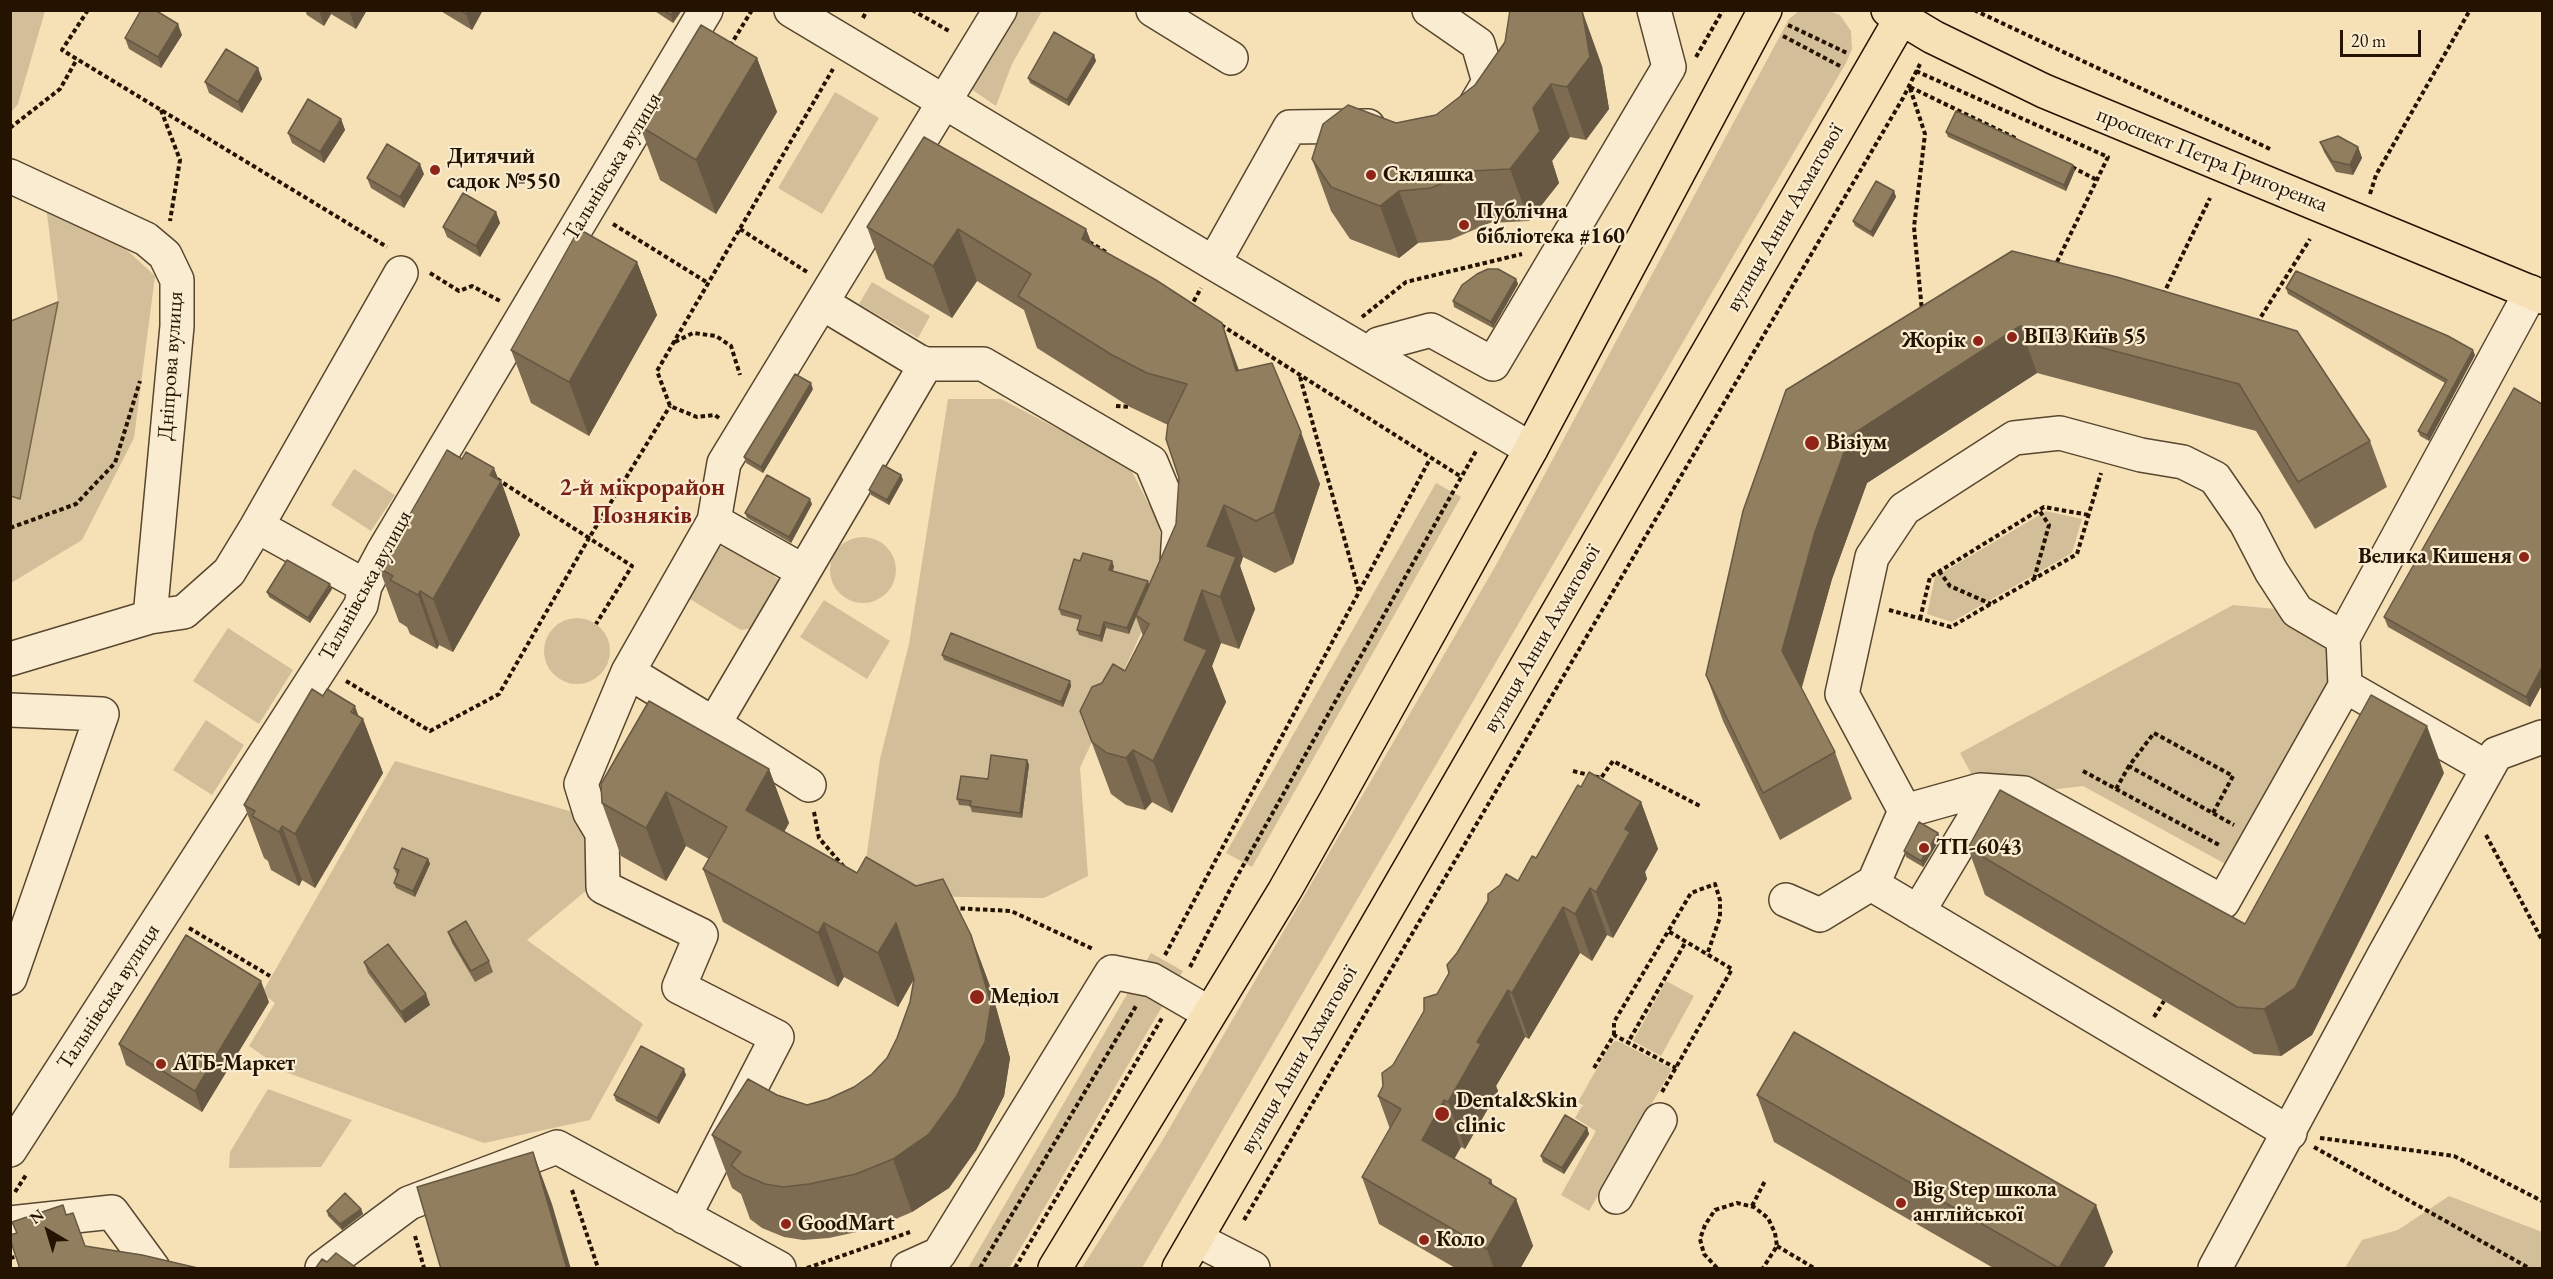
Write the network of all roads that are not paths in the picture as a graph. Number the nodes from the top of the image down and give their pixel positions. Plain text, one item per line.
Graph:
1 (706, 10) edge
2 (792, 10) edge
3 (1000, 10) edge
4 (1153, 10) edge
5 (1429, 10) edge
6 (1654, 10) edge
7 (1898, 13) edge
8 (1762, 16) edge
9 (1232, 58) dead end
10 (944, 102) junction
11 (1450, 132) edge
12 (1398, 138) edge
13 (10, 176) edge
14 (1215, 264) junction
15 (407, 265) road end
16 (826, 295) junction
17 (2537, 295) edge
18 (1372, 355) junction
19 (926, 364) junction
20 (1531, 449) junction
21 (714, 521) junction
22 (257, 526) junction
23 (802, 572) junction
24 (365, 586) junction
25 (1168, 594) edge
26 (150, 617) junction
27 (2343, 638) junction
28 (10, 659) edge
29 (628, 672) junction
30 (2345, 686) junction
31 (10, 710) edge
32 (714, 724) junction
33 (2542, 737) edge
34 (2488, 768) junction
35 (809, 785) road end
36 (2036, 800) junction
37 (1905, 811) junction
38 (1874, 882) junction
39 (1786, 900) dead end
40 (1918, 912) junction
41 (10, 978) edge
42 (1209, 1013) junction
43 (1660, 1108) road end
44 (2290, 1133) junction
45 (10, 1150) edge
46 (1616, 1197) dead end
47 (684, 1217) junction
48 (10, 1223) edge
49 (1196, 1239) junction
50 (153, 1269) edge
51 (322, 1269) edge
52 (779, 1269) edge
53 (908, 1269) edge
54 (1055, 1269) edge
55 (1179, 1269) edge
56 (1253, 1269) edge
57 (2215, 1269) edge

1 - 24 street, Тальнівська вулиця
2 - 10 street
3 - 10 street
4 - 9 street
5 - 11 street
6 - 18 street
7 - 17 main road, проспект Петра Григоренка
7 - 49 main road, вулиця Анни Ахматової
8 - 20 main road
10 - 14 street
10 - 16 street
12 - 14 street
13 - 26 street, Дніпрова вулиця
14 - 18 street
15 - 22 street
16 - 19 street
16 - 21 street
17 - 27 street
18 - 20 street
19 - 23 street
19 - 25 street
20 - 42 main road
21 - 23 street
21 - 29 street
22 - 24 street
22 - 26 street
23 - 32 street
24 - 45 street, Тальнівська вулиця
26 - 28 street
27 - 30 street
27 - 37 street
29 - 32 street
29 - 47 street
30 - 34 street
30 - 36 street
31 - 41 street
32 - 35 street
33 - 34 street
34 - 44 street
36 - 37 street
36 - 40 street
37 - 38 street
38 - 39 street
38 - 40 street
40 - 44 street
42 - 53 street
42 - 54 main road
43 - 46 street
44 - 57 street
47 - 51 street
47 - 52 street
48 - 50 street
49 - 55 main road, вулиця Анни Ахматової
49 - 56 street

